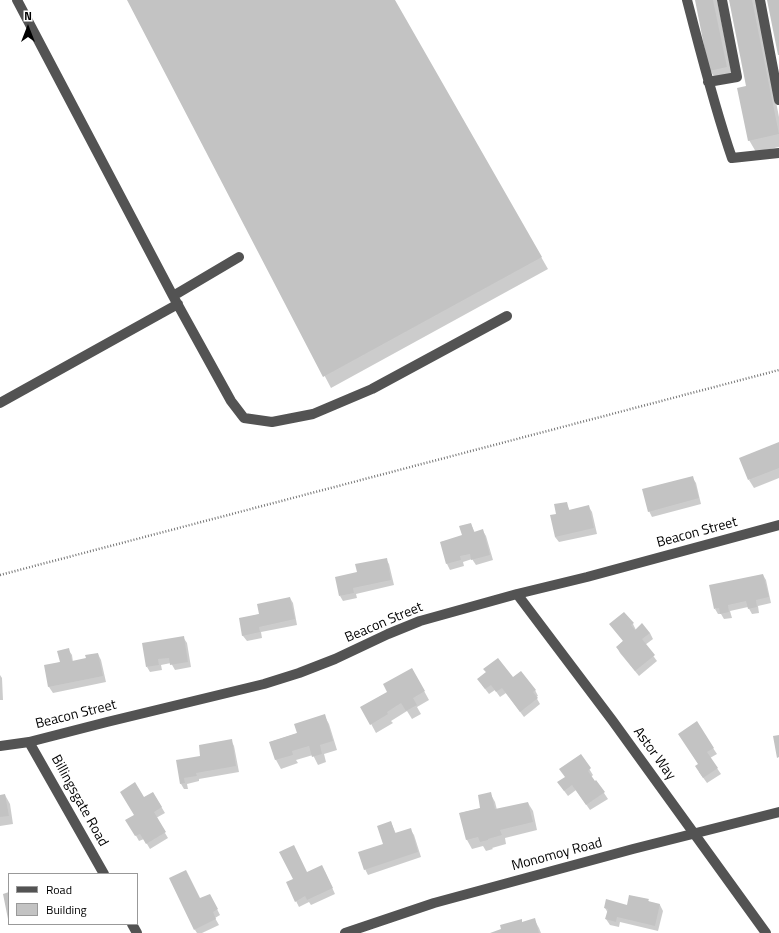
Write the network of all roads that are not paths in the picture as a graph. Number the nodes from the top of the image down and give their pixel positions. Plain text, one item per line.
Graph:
1 (17, 0) edge
2 (687, 0) edge
3 (722, 0) edge
4 (760, 0) edge
5 (708, 82) junction
6 (779, 100) edge
7 (779, 153) edge
8 (239, 257) dead end
9 (176, 300) junction
10 (507, 316) dead end
11 (0, 403) edge
12 (779, 525) edge
13 (517, 594) junction
14 (29, 742) junction
15 (0, 746) edge
16 (779, 812) edge
17 (694, 833) junction
18 (103, 873) edge
19 (345, 933) edge
20 (766, 933) edge

1 - 9 street
2 - 5 street
3 - 5 street
4 - 6 street
5 - 7 street
8 - 9 street
9 - 10 street
9 - 11 street
12 - 13 street, Beacon Street
13 - 14 street, Beacon Street
13 - 17 street, Astor Way
14 - 15 street, Beacon Street
14 - 18 street, Billingsgate Road
16 - 17 street, Monomoy Road
17 - 19 street, Monomoy Road
17 - 20 street, Astor Way

